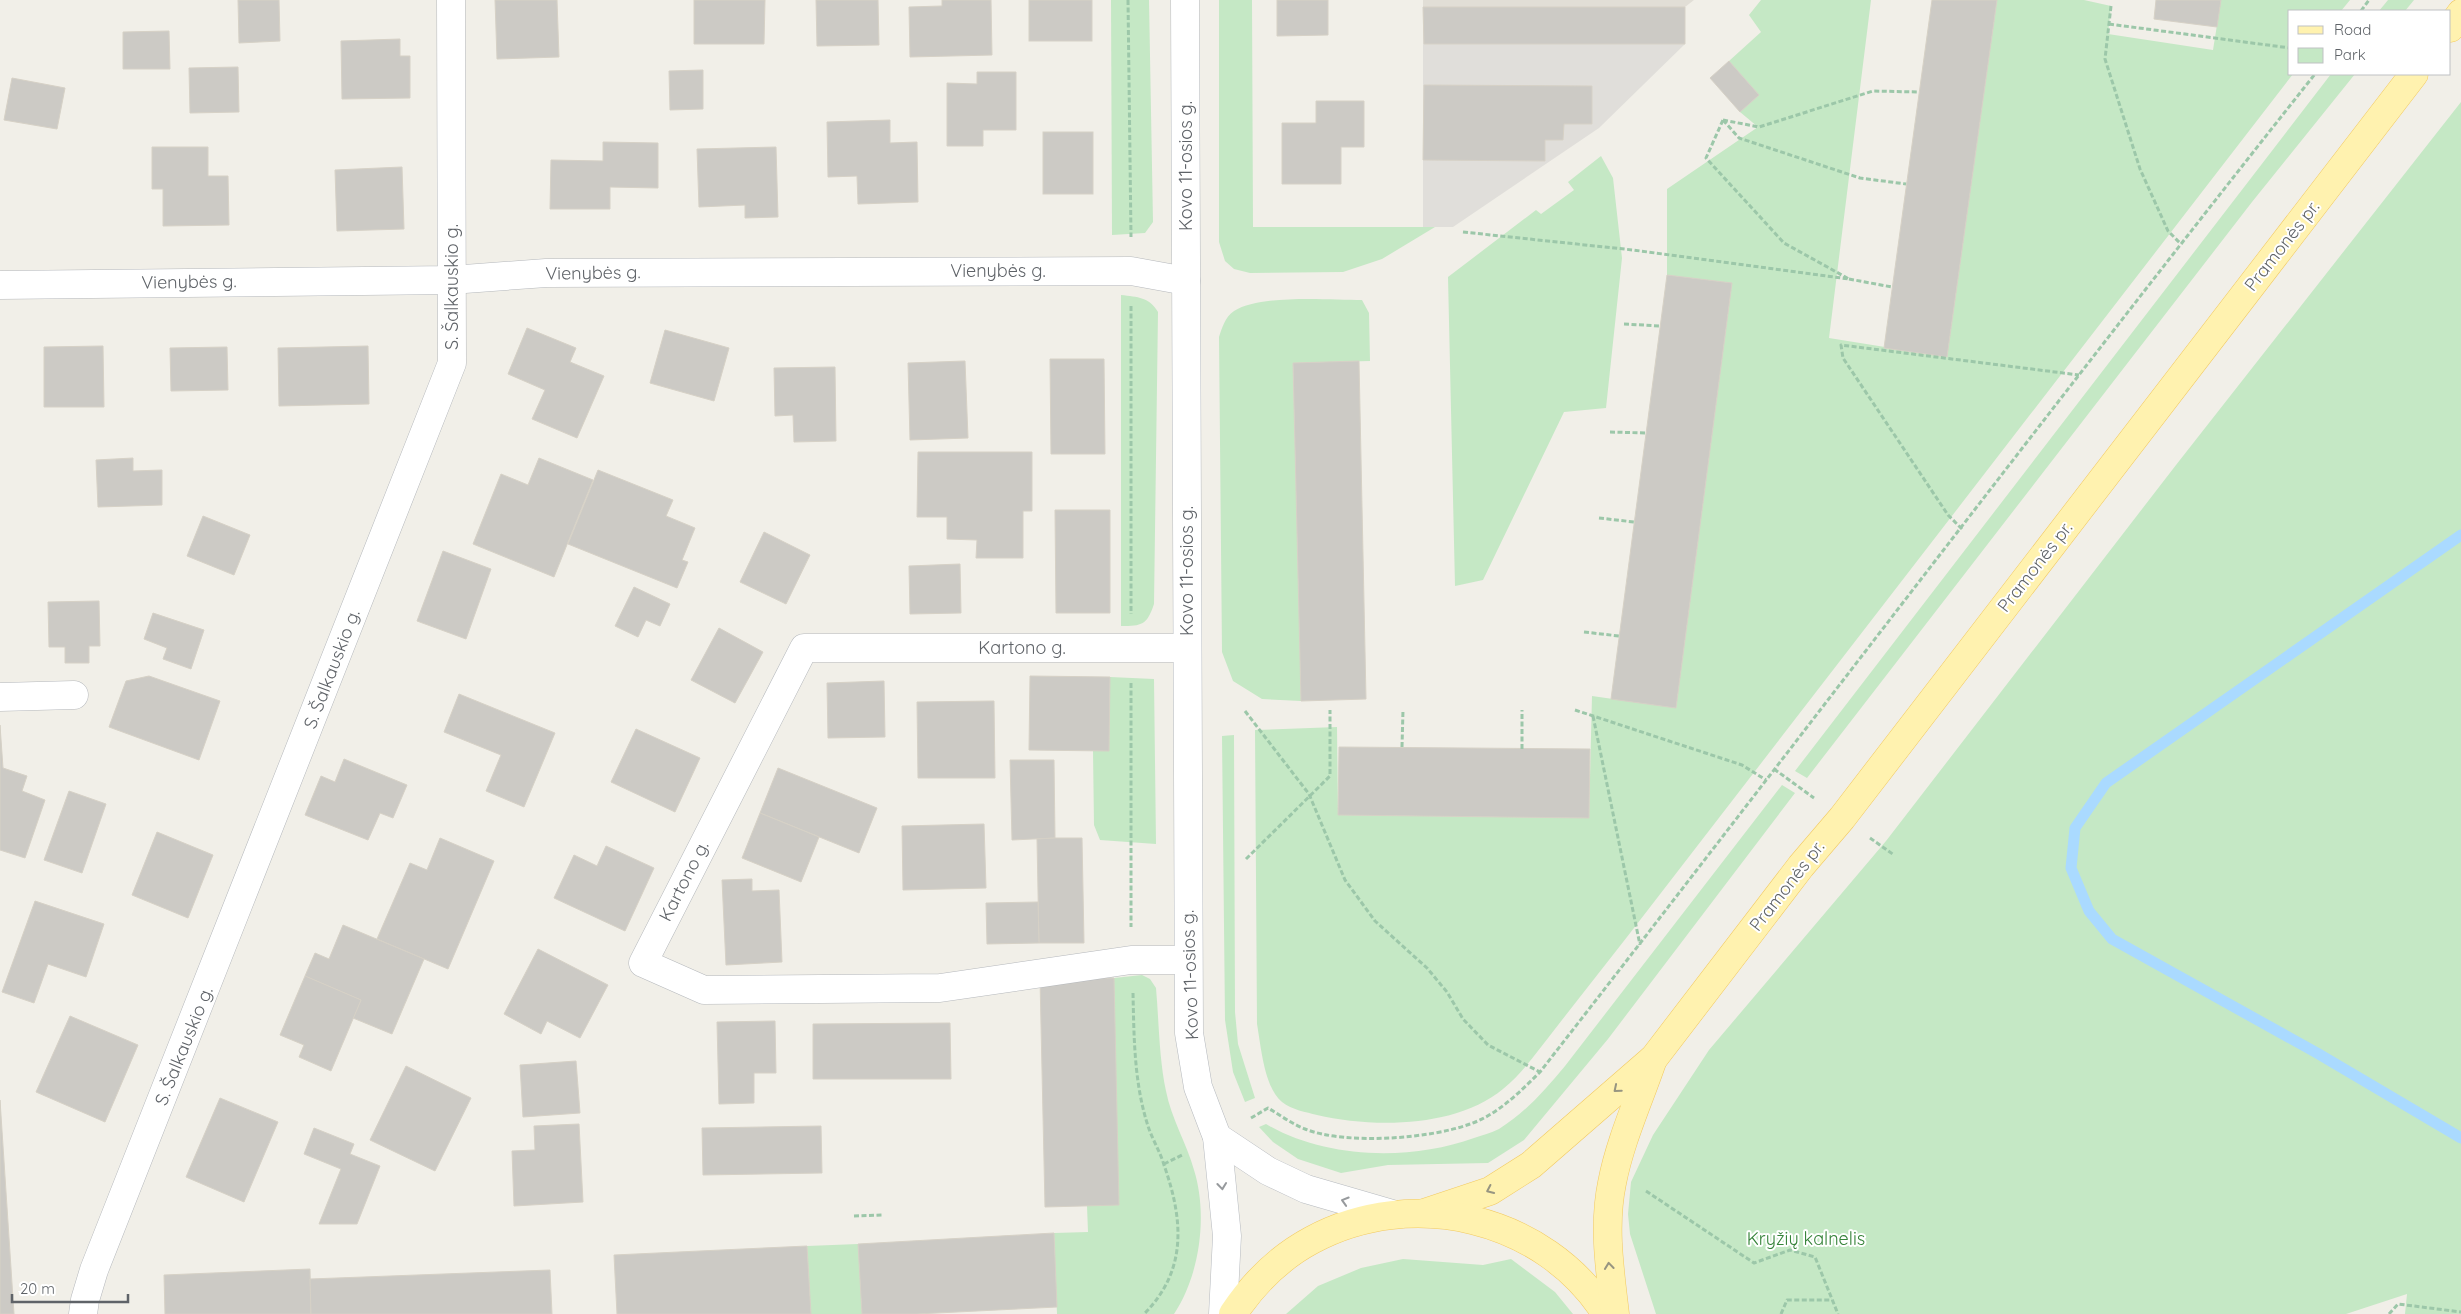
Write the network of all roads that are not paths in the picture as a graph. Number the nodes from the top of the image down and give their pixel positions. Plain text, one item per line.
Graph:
1 (451, 0) edge
2 (1185, 0) edge
3 (2461, 13) edge
4 (2451, 27) edge
5 (2413, 75) edge
6 (451, 280) junction
7 (1186, 281) junction
8 (0, 285) edge
9 (1187, 648) junction
10 (74, 695) dead end
11 (0, 696) edge
12 (1188, 960) junction
13 (1654, 1058) junction
14 (1217, 1137) junction
15 (1424, 1213) junction
16 (1392, 1214) junction
17 (84, 1314) edge
18 (1223, 1314) edge
19 (1233, 1314) edge
20 (1606, 1314) edge
21 (1615, 1314) edge

1 - 6 street, S. Šalkauskio g.
2 - 7 street, Kovo 11-osios g.
3 - 4 main road
5 - 13 main road, Pramonės pr.
6 - 7 street, Vienybės g.
6 - 8 street, Vienybės g.
6 - 17 street, S. Šalkauskio g.
7 - 9 street, Kovo 11-osios g.
9 - 12 street, Kovo 11-osios g.
9 - 12 street, Kartono g.
10 - 11 street
12 - 14 street, Kovo 11-osios g.
13 -> 15 main road, Pramonės pr.
21 -> 13 main road, Pramonės pr.
16 -> 14 street
14 -> 18 street, Kovo 11-osios g.
15 - 16 main road
15 - 20 main road
16 - 19 main road

